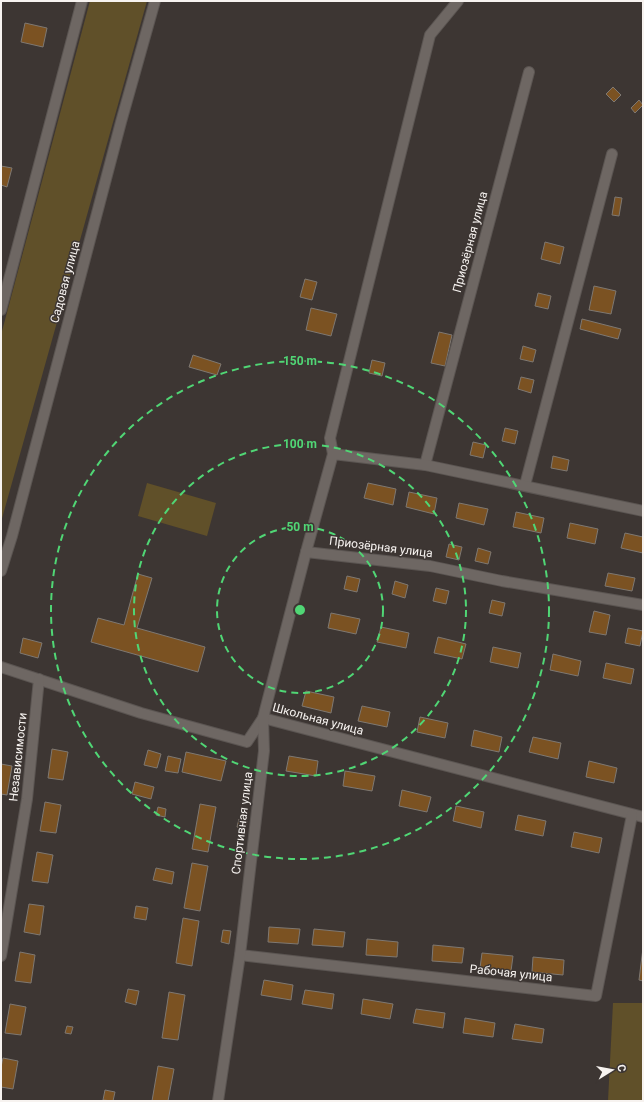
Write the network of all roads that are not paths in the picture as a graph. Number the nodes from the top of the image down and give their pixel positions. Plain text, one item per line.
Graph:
1 (82, 1) edge
2 (155, 1) edge
3 (458, 1) edge
4 (529, 72) dead end
5 (612, 154) dead end
6 (1, 310) edge
7 (333, 454) junction
8 (425, 465) junction
9 (525, 485) junction
10 (643, 511) edge
11 (306, 552) junction
12 (1, 571) edge
13 (643, 605) edge
14 (1, 667) edge
15 (39, 679) junction
16 (263, 718) junction
17 (632, 814) junction
18 (643, 818) edge
19 (240, 955) junction
20 (1, 956) edge
21 (218, 1101) edge

1 - 6 street
2 - 12 street, Садовая улица
3 - 7 street
4 - 8 street, Приозёрная улица
5 - 9 street
7 - 8 street
7 - 11 street
8 - 9 street
9 - 10 street
11 - 13 street, Приозёрная улица
11 - 16 street, Спортивная улица
14 - 15 street, Школьная улица
15 - 16 street, Школьная улица
15 - 20 street, Независимости
16 - 17 street, Школьная улица
16 - 19 street, Спортивная улица
17 - 18 street, Школьная улица
17 - 19 street, Рабочая улица
19 - 21 street, Спортивная улица

